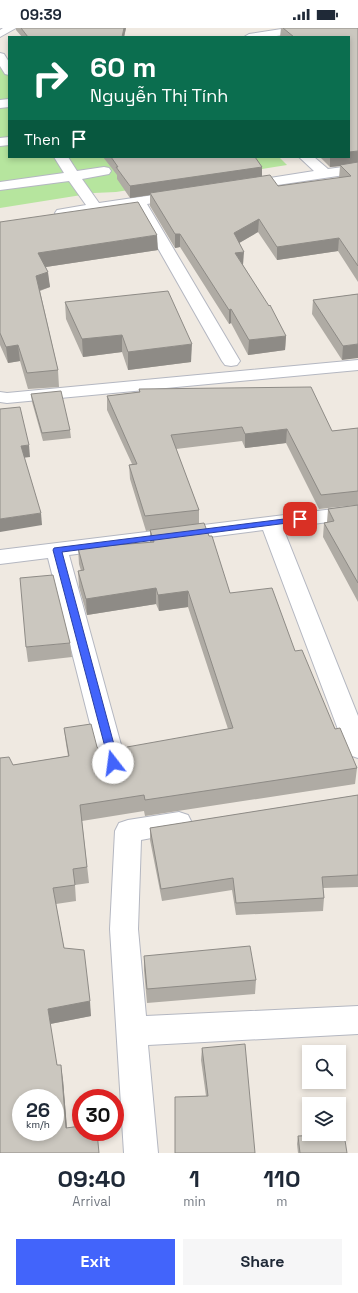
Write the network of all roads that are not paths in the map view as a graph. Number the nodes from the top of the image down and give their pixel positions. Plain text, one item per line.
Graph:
1 (309, 28) edge
2 (257, 36) edge
3 (0, 56) edge
4 (6, 71) edge
5 (62, 158) edge
6 (307, 158) edge
7 (358, 169) edge
8 (104, 171) dead end
9 (324, 173) junction
10 (73, 176) junction
11 (0, 186) edge
12 (232, 188) edge
13 (193, 193) edge
14 (139, 202) junction
15 (95, 208) junction
16 (51, 215) edge
17 (232, 361) dead end
18 (358, 365) edge
19 (0, 397) edge
20 (358, 512) edge
21 (271, 523) junction
22 (58, 550) junction
23 (0, 557) edge
24 (358, 748) edge
25 (113, 763) edge
26 (204, 819) edge
27 (358, 1020) edge
28 (133, 1031) junction
29 (141, 1153) edge

1 - 2 street
3 - 4 street
5 - 10 street
6 - 9 street
7 - 9 street
8 - 10 street
9 - 12 street
10 - 11 street
10 - 15 street
13 - 14 street
14 - 15 street
14 - 17 street
15 - 16 street
18 - 19 street
20 - 21 street
21 - 22 street
21 - 24 street
22 - 23 street
22 - 25 street
26 - 28 street
27 - 28 street
28 - 29 street

